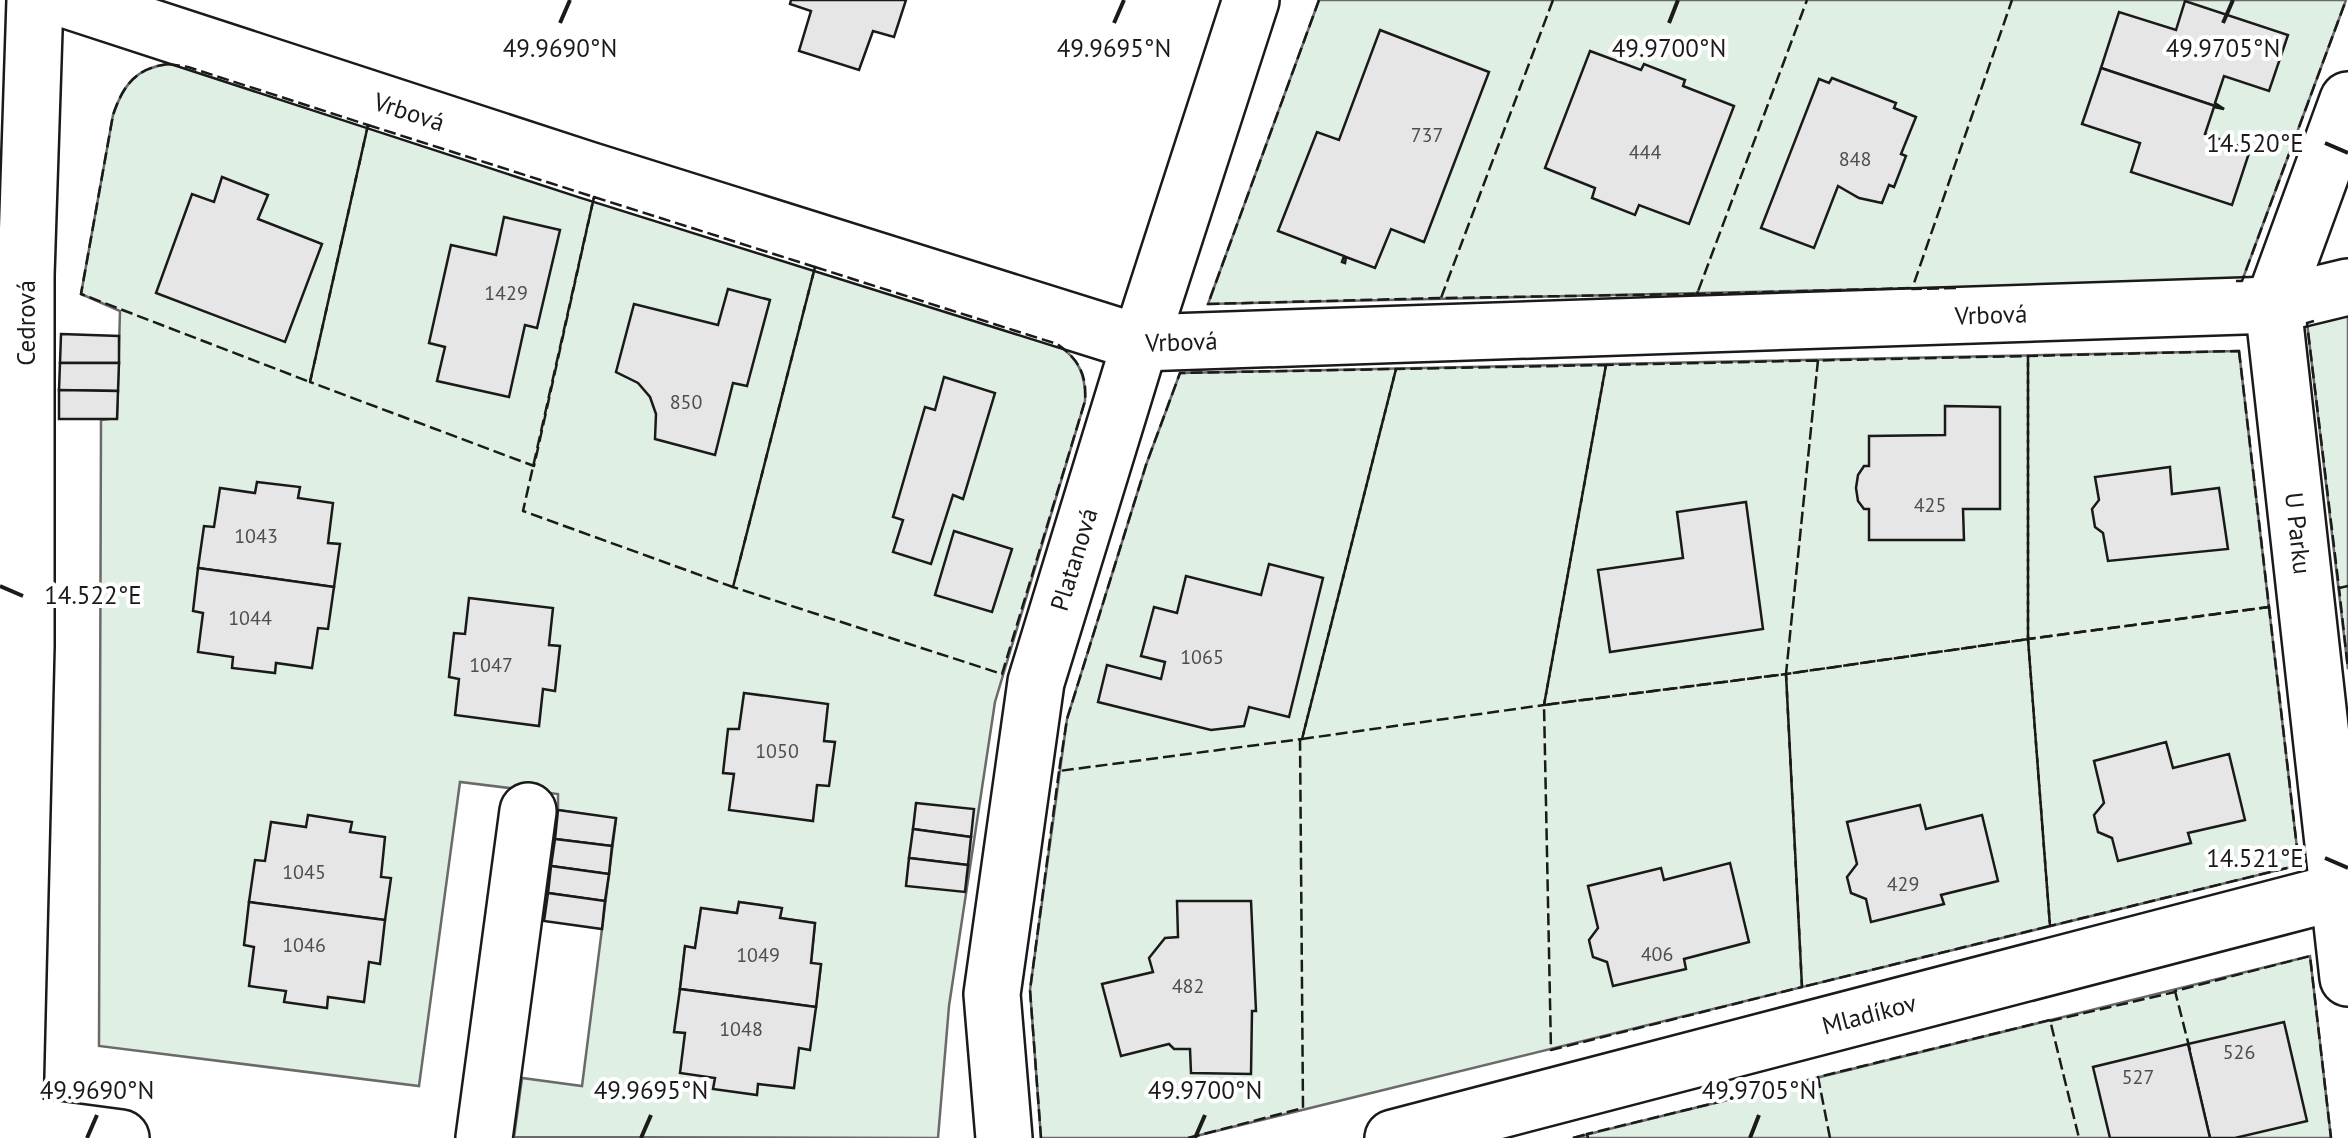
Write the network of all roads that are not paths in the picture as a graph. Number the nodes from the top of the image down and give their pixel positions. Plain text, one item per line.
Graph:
1 (35, 0) edge
2 (67, 0) edge
3 (1251, 0) edge
4 (2348, 100) edge
5 (2348, 287) edge
6 (2273, 305) junction
7 (1140, 344) junction
8 (13, 646) edge
9 (528, 812) dead end
10 (2344, 890) edge
11 (2348, 978) edge
12 (10, 1128) edge
13 (121, 1138) edge
14 (484, 1138) edge
15 (1004, 1138) edge
16 (1393, 1138) edge

1 - 8 street, Cedrová
2 - 7 street, Vrbová
3 - 7 street, Platanová
4 - 6 street, U Parku
5 - 6 street, Vrbová
6 - 7 street, Vrbová
6 - 10 street, U Parku
7 - 15 street, Platanová
8 - 12 street, Cedrová
9 - 14 street
10 - 11 street, U Parku
10 - 16 street, Mladíkov
12 - 13 street

